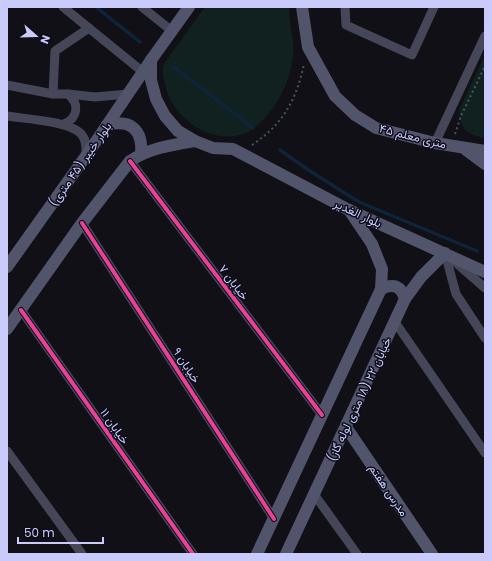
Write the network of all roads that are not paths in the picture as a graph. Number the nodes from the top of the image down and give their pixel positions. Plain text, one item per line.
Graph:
1 (63, 7) edge
2 (142, 7) edge
3 (189, 7) edge
4 (302, 7) edge
5 (345, 7) edge
6 (434, 7) edge
7 (89, 28) junction
8 (172, 31) junction
9 (485, 36) edge
10 (151, 60) junction
11 (143, 72) junction
12 (7, 85) edge
13 (53, 94) junction
14 (68, 94) junction
15 (128, 94) junction
16 (7, 116) edge
17 (64, 124) junction
18 (107, 125) junction
19 (195, 141) junction
20 (435, 143) junction
21 (464, 149) junction
22 (485, 151) edge
23 (141, 154) junction
24 (86, 156) junction
25 (130, 161) junction
26 (485, 164) edge
27 (349, 210) junction
28 (82, 223) junction
29 (445, 253) junction
30 (7, 267) edge
31 (485, 272) edge
32 (485, 288) edge
33 (381, 289) junction
34 (406, 299) junction
35 (21, 310) junction
36 (395, 322) junction
37 (7, 329) edge
38 (485, 338) edge
39 (322, 415) junction
40 (346, 427) junction
41 (7, 451) edge
42 (485, 453) edge
43 (314, 494) junction
44 (274, 519) junction
45 (82, 554) edge
46 (193, 554) edge
47 (257, 554) edge
48 (286, 554) edge
49 (357, 554) edge
50 (432, 554) edge

1 - 7 street
2 - 8 street
3 - 8 main road, بلوار خیبر (۴۵ متری)
4 - 20 main road, ۴۵ متری معلم
5 - 6 street
7 - 11 street
7 - 13 street
8 - 10 main road, بلوار خیبر (۴۵ متری)
9 - 20 street
10 - 11 main road, بلوار خیبر (۴۵ متری)
10 - 19 main road
11 - 15 main road, بلوار خیبر (۴۵ متری)
12 - 13 street
13 - 14 street
14 - 15 street
14 - 17 street
15 - 18 main road, بلوار خیبر (۴۵ متری)
16 - 17 street
17 - 24 street
18 - 23 main road
18 - 24 main road, بلوار خیبر (۴۵ متری)
19 - 23 main road
19 - 27 main road, بلوار الغدیر
20 - 21 main road, ۴۵ متری معلم
21 - 22 main road, ۴۵ متری معلم
21 - 26 main road
23 - 25 main road
24 - 30 main road, بلوار خیبر (۴۵ متری)
25 - 28 main road
25 - 39 street, خیابان ۷
27 - 29 main road, بلوار الغدیر
27 - 33 main road
28 - 35 main road
28 - 44 street, خیابان ۹
29 - 31 main road, بلوار الغدیر
29 - 32 street
29 - 34 main road, خیابان ۲۲ (۱۸ متری لوله گاز)
29 - 38 street
33 - 34 main road
33 - 39 main road
34 - 36 main road, خیابان ۲۲ (۱۸ متری لوله گاز)
35 - 37 main road
35 - 46 street, خیابان ۱۱
36 - 40 main road, خیابان ۲۲ (۱۸ متری لوله گاز)
36 - 42 street
39 - 44 main road
40 - 43 main road, خیابان ۲۲ (۱۸ متری لوله گاز)
40 - 50 main road, مدرس هفتم
41 - 45 street
43 - 48 main road, خیابان ۲۲ (۱۸ متری لوله گاز)
43 - 49 street
44 - 47 main road

